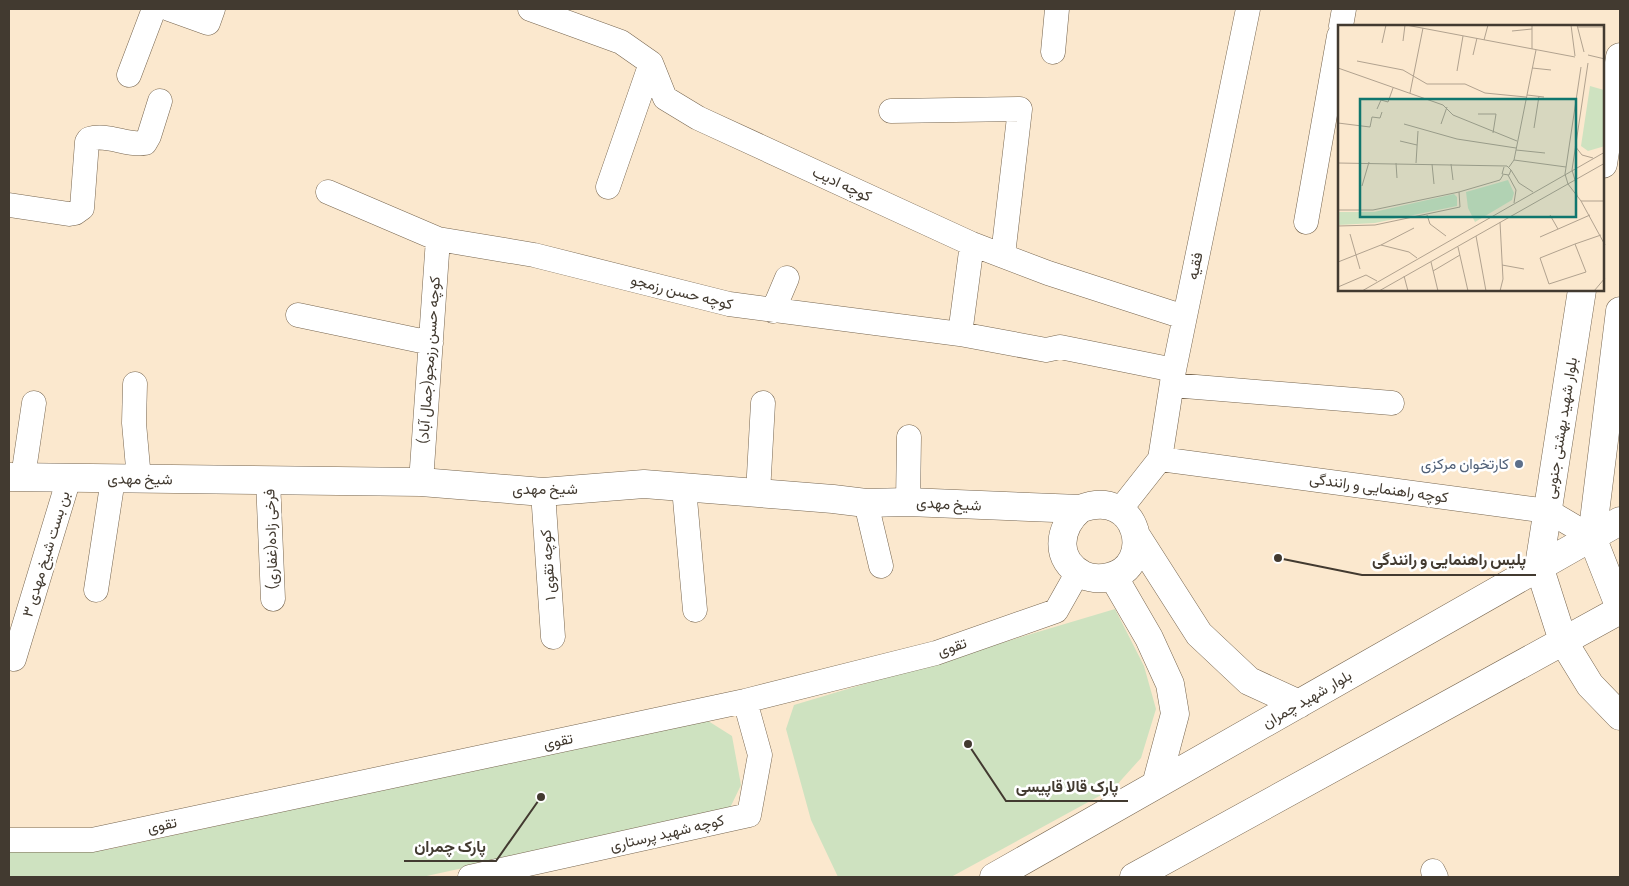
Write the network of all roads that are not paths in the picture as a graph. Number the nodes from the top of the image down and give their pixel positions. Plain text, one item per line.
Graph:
1 (154, 9) edge
2 (169, 9) edge
3 (213, 9) edge
4 (530, 9) edge
5 (1057, 9) edge
6 (1248, 9) edge
7 (1344, 9) edge
8 (1341, 25) edge
9 (1338, 42) edge
10 (1053, 52) dead end
11 (1620, 57) edge
12 (650, 62) junction
13 (128, 74) dead end
14 (160, 101) dead end
15 (891, 111) dead end
16 (1604, 158) edge
17 (608, 187) dead end
18 (328, 192) dead end
19 (9, 205) edge
20 (1306, 222) dead end
21 (438, 238) junction
22 (972, 244) junction
23 (1003, 255) junction
24 (787, 278) dead end
25 (1582, 291) edge
26 (773, 311) junction
27 (1620, 311) edge
28 (298, 315) dead end
29 (1184, 317) junction
30 (960, 334) junction
31 (431, 343) junction
32 (1618, 354) edge
33 (1173, 378) junction
34 (135, 384) dead end
35 (34, 403) dead end
36 (762, 403) dead end
37 (1392, 403) dead end
38 (909, 437) dead end
39 (1160, 459) junction
40 (16, 477) edge
41 (69, 478) junction
42 (126, 479) junction
43 (268, 480) junction
44 (421, 482) junction
45 (684, 488) junction
46 (544, 492) junction
47 (758, 493) junction
48 (908, 502) junction
49 (866, 503) junction
50 (1080, 509) junction
51 (1119, 511) junction
52 (1548, 511) junction
53 (1620, 520) edge
54 (1136, 537) junction
55 (1592, 537) junction
56 (881, 566) dead end
57 (1539, 566) junction
58 (1078, 572) junction
59 (1113, 576) junction
60 (96, 590) dead end
61 (273, 598) dead end
62 (1620, 609) edge
63 (695, 610) dead end
64 (553, 637) dead end
65 (1563, 641) junction
66 (14, 659) dead end
67 (745, 700) junction
68 (1298, 704) junction
69 (1620, 716) edge
70 (1156, 785) junction
71 (9, 840) edge
72 (502, 874) edge
73 (470, 877) edge
74 (994, 877) edge
75 (1134, 877) edge

1 - 13 street
2 - 3 street
4 - 12 street
5 - 10 street
6 - 29 street, فقیه
7 - 8 street
9 - 20 street
11 - 16 main road
12 - 17 street
12 - 22 street, کوچه ادیب
14 - 19 street
15 - 23 street
18 - 21 street, کوچه حسن رزمجو
21 - 26 street, کوچه حسن رزمجو
21 - 31 street, کوچه حسن رزمجو(جمال آباد)
22 - 23 street, کوچه ادیب
22 - 30 street
23 - 29 street, کوچه ادیب
24 - 26 street
25 - 52 main road, بلوار شهید بهشتی جنوبی
26 - 30 street, کوچه حسن رزمجو
27 - 32 main road
28 - 31 street
29 - 33 street, فقیه
30 - 33 street, کوچه حسن رزمجو
31 - 44 street, کوچه حسن رزمجو(جمال آباد)
32 - 55 main road
33 - 37 street, کوچه حسن رزمجو
33 - 39 street, فقیه
34 - 42 street
35 - 40 street
36 - 47 street
38 - 48 street
39 - 51 street, فقیه
39 - 52 street, کوچه راهنمایی و رانندگی
40 - 41 main road, شیخ مهدی
41 - 42 main road, شیخ مهدی
41 - 66 street, بن بست شیخ مهدی ۳
42 - 43 main road, شیخ مهدی
42 - 60 street
43 - 44 main road, شیخ مهدی
43 - 61 street, فرخی زاده(غفاری)
44 - 46 main road, شیخ مهدی
45 - 46 main road, شیخ مهدی
45 - 47 main road, شیخ مهدی
45 - 63 street
46 - 64 street, کوچه تقوی ۱
47 - 49 main road, شیخ مهدی
48 - 49 main road, شیخ مهدی
48 - 50 main road, شیخ مهدی
49 - 56 street
50 - 51 main road
50 - 58 main road
51 - 54 main road
52 - 55 street, کوچه راهنمایی و رانندگی
52 - 57 main road, بلوار شهید بهشتی جنوبی
53 - 55 main road, بلوار شهید چمران
54 - 59 main road
54 - 68 main road
55 - 57 main road, بلوار شهید چمران
55 - 62 main road
57 - 65 main road
57 - 68 main road, بلوار شهید چمران
58 - 59 main road
58 - 67 street, تقوی
59 - 70 main road
62 - 65 main road
65 - 69 main road
65 - 75 main road
67 - 71 street, تقوی
67 - 72 street, کوچه شهید پرستاری
68 - 70 main road, بلوار شهید چمران
70 - 74 main road, بلوار شهید چمران
72 - 73 street, کوچه شهید پرستاری

